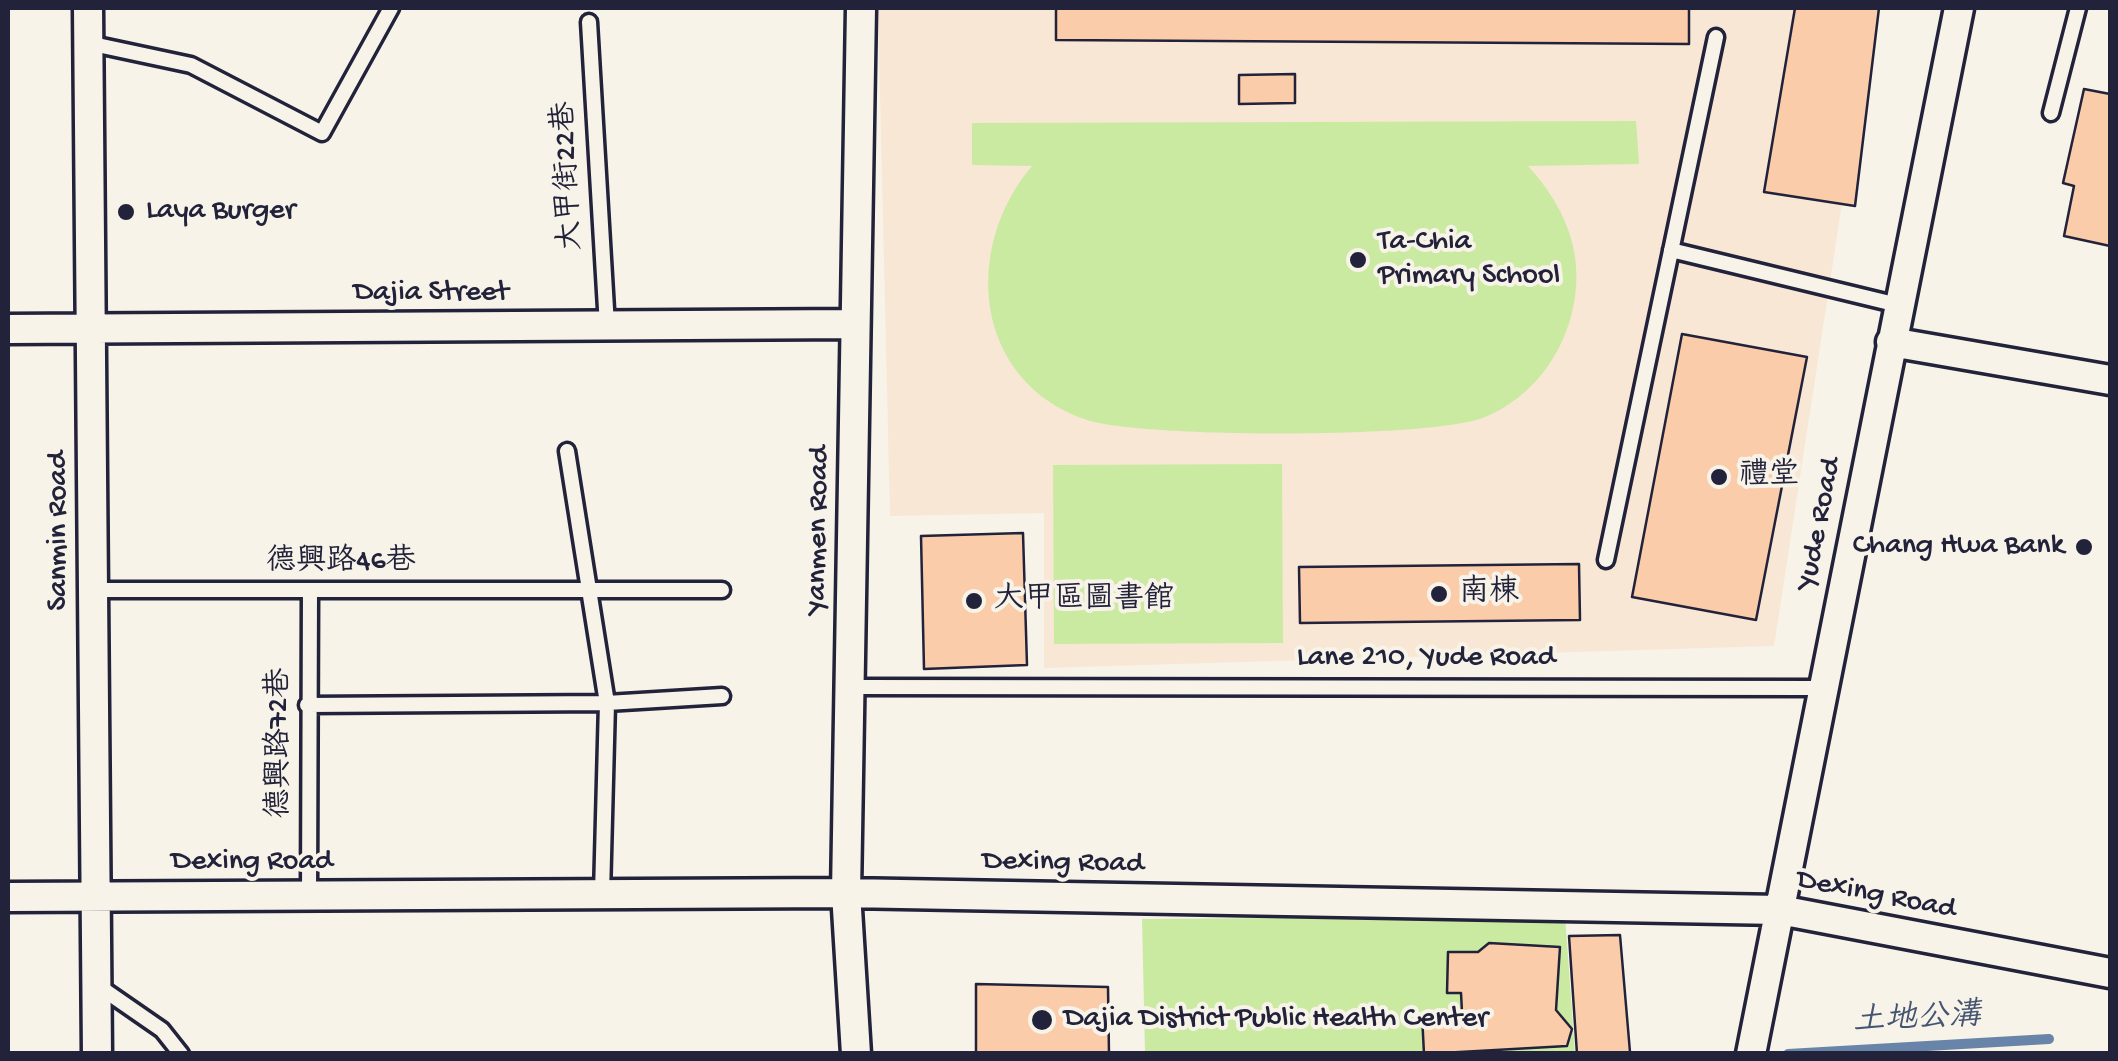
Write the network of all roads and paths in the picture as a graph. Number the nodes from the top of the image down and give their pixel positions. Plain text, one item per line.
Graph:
1 (88, 8) edge
2 (391, 8) edge
3 (860, 8) edge
4 (1960, 8) edge
5 (2078, 8) edge
6 (589, 22) dead end
7 (1716, 37) dead end
8 (88, 43) junction
9 (2051, 113) dead end
10 (1671, 250) junction
11 (1898, 305) junction
12 (856, 324) junction
13 (607, 326) junction
14 (8, 329) edge
15 (91, 329) junction
16 (1891, 342) junction
17 (2110, 380) edge
18 (567, 451) dead end
19 (1606, 560) dead end
20 (93, 590) junction
21 (589, 590) junction
22 (722, 590) dead end
23 (310, 592) junction
24 (850, 687) junction
25 (1820, 688) junction
26 (722, 696) dead end
27 (608, 703) junction
28 (308, 705) junction
29 (846, 893) junction
30 (602, 894) junction
31 (309, 896) junction
32 (8, 897) edge
33 (96, 897) junction
34 (1780, 910) junction
35 (2110, 973) edge
36 (97, 984) junction
37 (97, 1054) edge
38 (181, 1054) edge
39 (856, 1054) edge
40 (1751, 1054) edge

1 - 8 street, Sanmin Road
2 - 8 lane
3 - 12 street, Yanmen Road
4 - 11 street, Yude Road
5 - 9 lane
6 - 13 lane, 大甲街22巷
7 - 10 lane
8 - 15 street, Sanmin Road
10 - 11 lane
10 - 19 lane
11 - 16 street, Yude Road
12 - 13 street, Dajia Street
12 - 24 street, Yanmen Road
13 - 15 street, Dajia Street
14 - 15 street, Dajia Street
15 - 20 street, Sanmin Road
16 - 17 street
16 - 25 street, Yude Road
18 - 21 lane
20 - 23 lane, 德興路46巷
20 - 33 street, Sanmin Road
21 - 22 lane, 德興路46巷
21 - 23 lane, 德興路46巷
21 - 27 lane
23 - 28 lane, 德興路72巷
24 - 25 lane, Lane 210, Yude Road
24 - 29 street, Yanmen Road
25 - 34 street, Yude Road
26 - 27 lane
27 - 28 lane
27 - 30 lane
28 - 31 lane, 德興路72巷
29 - 30 street, Dexing Road
29 - 34 street, Dexing Road
29 - 39 street, Yanmen Road
30 - 31 street, Dexing Road
31 - 33 street, Dexing Road
32 - 33 street, Dexing Road
33 - 36 street, Sanmin Road
34 - 35 street, Dexing Road
34 - 40 street, Yude Road
36 - 37 street, Sanmin Road
36 - 38 lane

